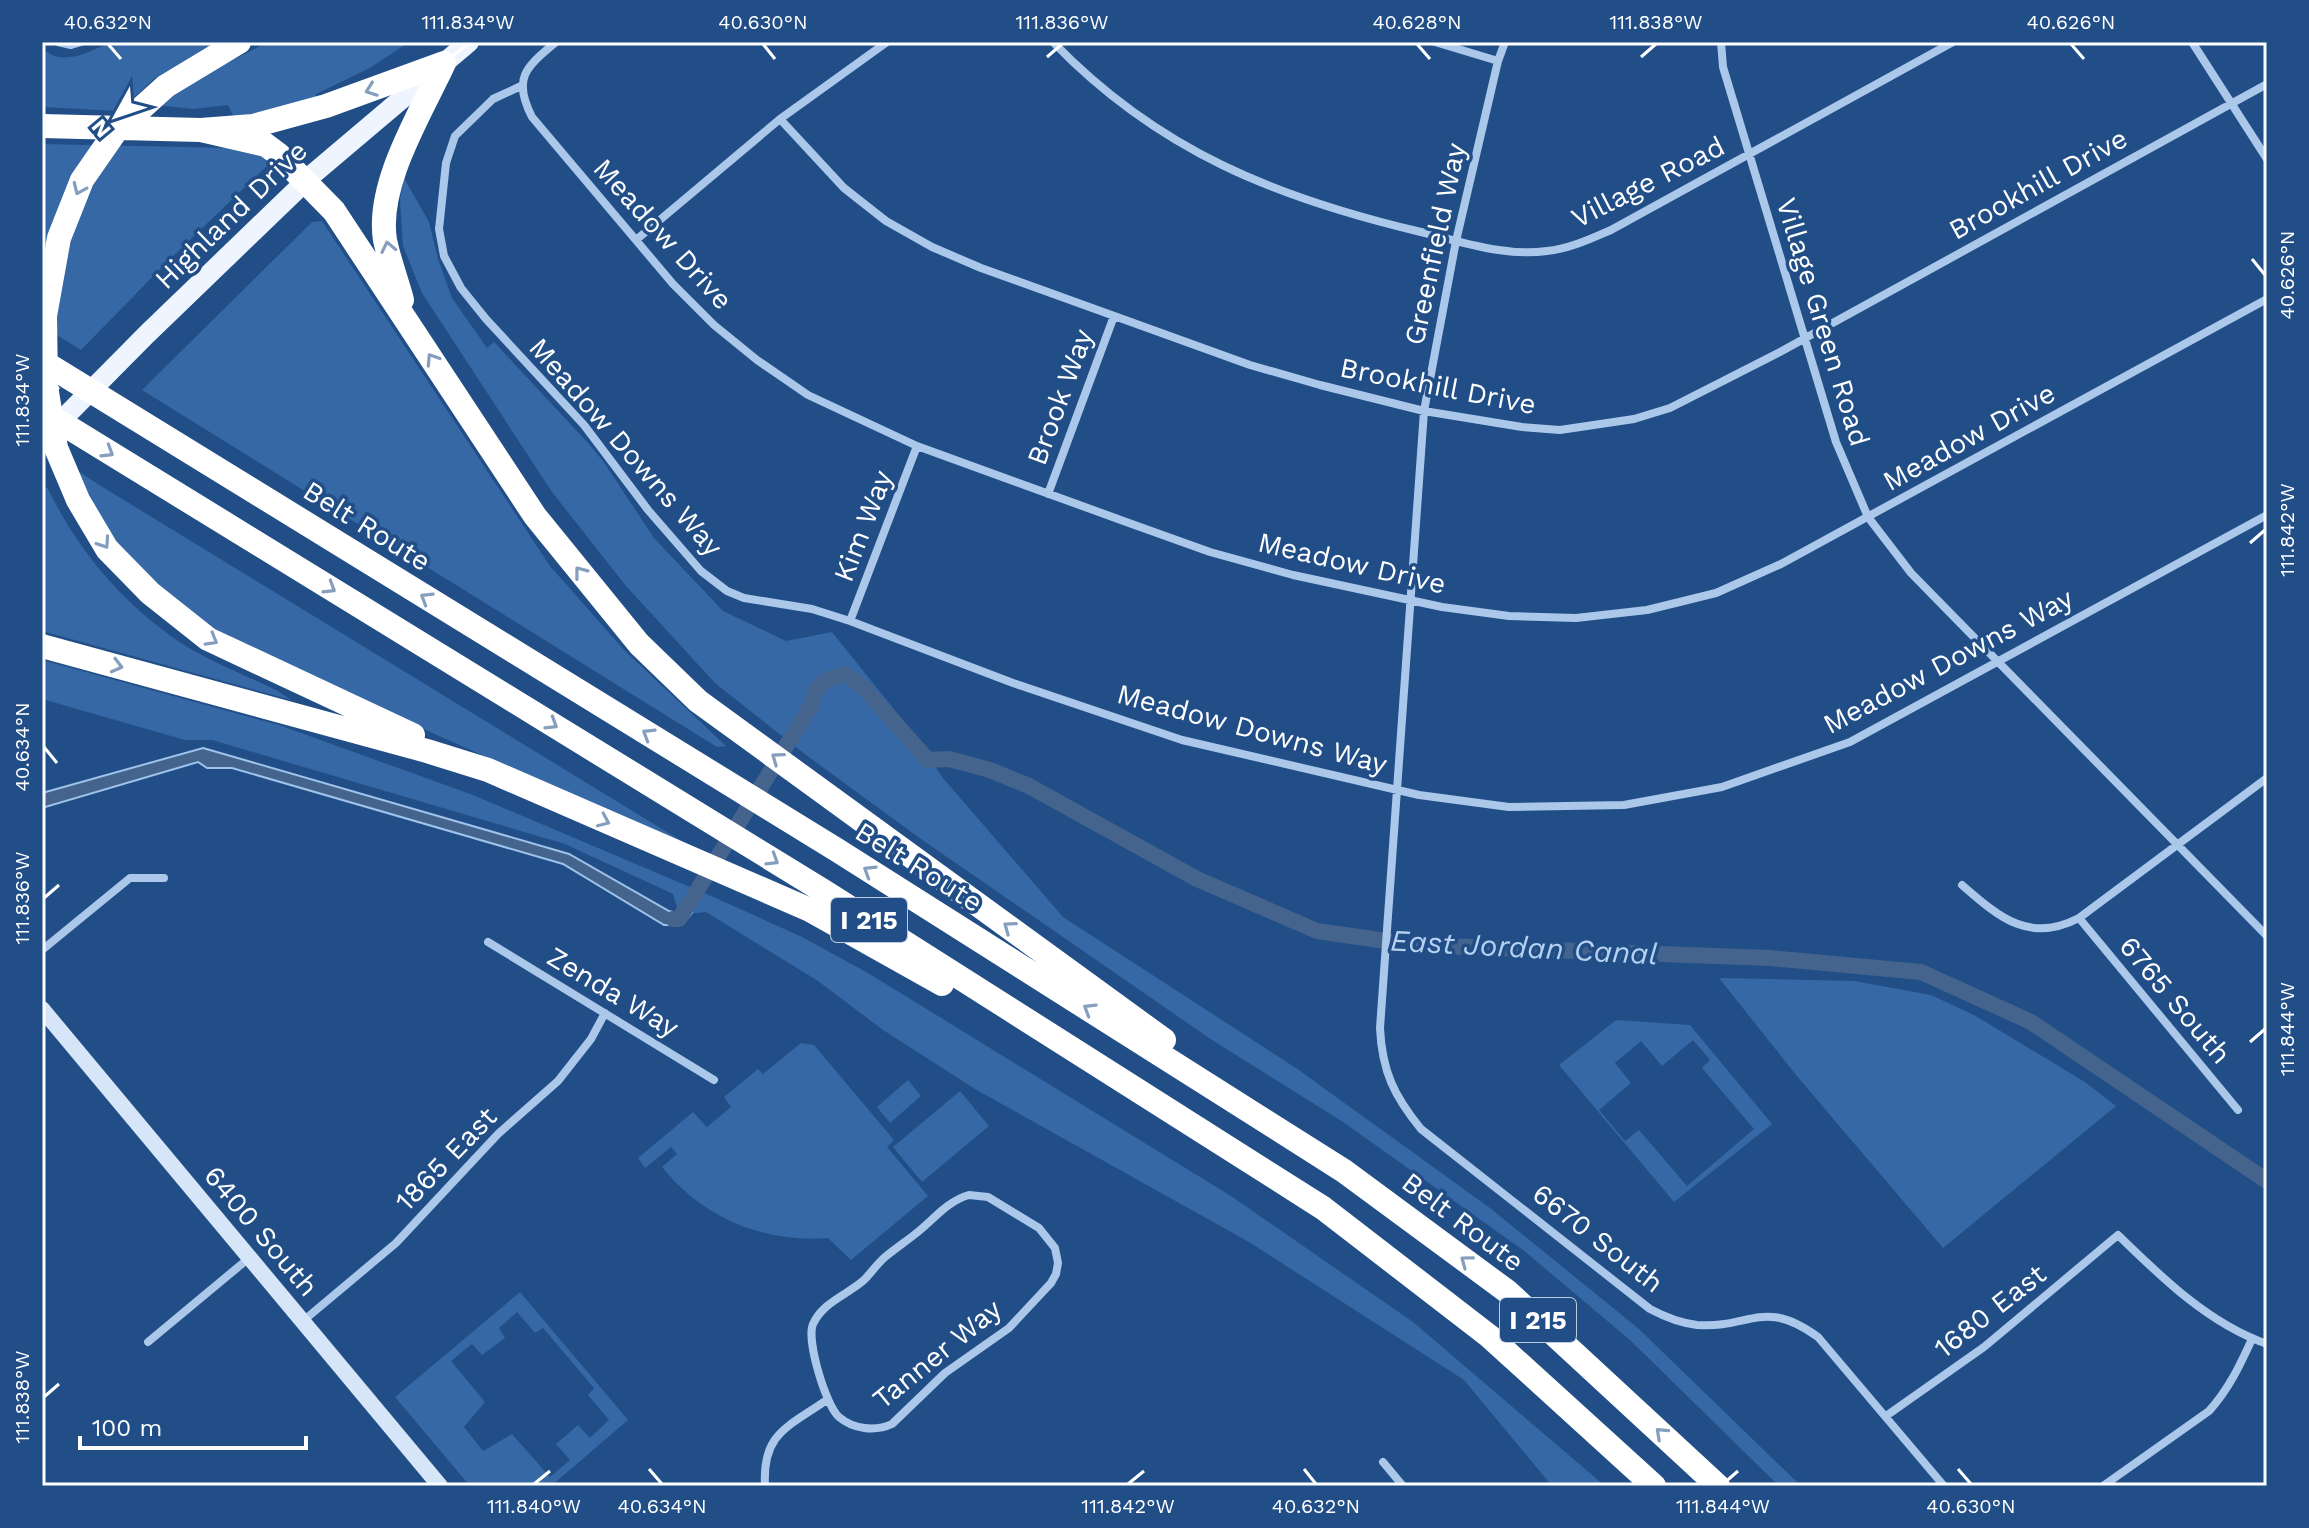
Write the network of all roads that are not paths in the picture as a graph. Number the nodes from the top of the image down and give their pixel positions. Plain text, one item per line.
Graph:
1 (81, 42) edge
2 (239, 42) edge
3 (469, 42) edge
4 (556, 42) edge
5 (887, 42) edge
6 (1053, 42) edge
7 (1435, 42) edge
8 (1505, 42) edge
9 (1721, 42) edge
10 (1953, 42) edge
11 (2192, 42) edge
12 (59, 43) edge
13 (1498, 61) junction
14 (444, 63) junction
15 (2267, 84) edge
16 (521, 86) junction
17 (2231, 103) junction
18 (780, 119) junction
19 (42, 126) edge
20 (201, 130) junction
21 (1748, 154) junction
22 (2267, 159) edge
23 (305, 181) junction
24 (636, 240) junction
25 (1456, 241) junction
26 (2267, 299) edge
27 (1114, 316) junction
28 (408, 322) junction
29 (1804, 337) junction
30 (42, 361) edge
31 (42, 411) edge
32 (1424, 411) junction
33 (42, 440) edge
34 (917, 446) junction
35 (1048, 494) junction
36 (2267, 515) edge
37 (1868, 517) junction
38 (1409, 600) junction
39 (850, 621) junction
40 (42, 646) edge
41 (1998, 662) junction
42 (488, 770) junction
43 (2267, 778) edge
44 (1397, 790) junction
45 (2176, 845) junction
46 (164, 878) dead end
47 (1962, 885) dead end
48 (2079, 918) junction
49 (2267, 936) edge
50 (488, 942) dead end
51 (42, 950) edge
52 (42, 1009) edge
53 (605, 1013) junction
54 (714, 1080) dead end
55 (1389, 1080) joint
56 (2238, 1110) dead end
57 (1183, 1120) junction
58 (1344, 1171) junction
59 (249, 1258) junction
60 (303, 1322) junction
61 (2252, 1339) junction
62 (148, 1342) dead end
63 (2267, 1344) edge
64 (828, 1399) junction
65 (1886, 1416) junction
66 (1383, 1462) dead end
67 (440, 1486) edge
68 (765, 1486) edge
69 (1403, 1486) edge
70 (1654, 1486) edge
71 (1718, 1486) edge
72 (1944, 1486) edge
73 (2103, 1486) edge

1 - 12 street
2 -> 42 highway
3 - 14 main road, Highland Drive
4 - 16 street
5 - 18 street
6 - 25 street, Village Road
7 - 13 street
8 - 13 street, Greenfield Way
9 - 21 street, Village Green Road
10 - 21 street, Village Road
11 - 17 street
13 - 25 street, Greenfield Way
14 -> 20 highway
14 - 23 main road, Highland Drive
28 -> 14 highway
15 - 17 street, Brookhill Drive
16 - 24 street, Meadow Drive
16 - 39 street, Meadow Downs Way
17 - 22 street
17 - 29 street, Brookhill Drive
18 - 24 street
18 - 27 street, Brookhill Drive
19 - 20 highway
20 - 23 highway
21 - 25 street, Village Road
21 - 29 street, Village Green Road
23 - 28 highway
23 - 33 main road, Highland Drive
24 - 34 street, Meadow Drive
25 - 32 street, Greenfield Way
26 - 37 street, Meadow Drive
27 - 32 street, Brookhill Drive
27 - 35 street, Brook Way
58 -> 28 highway
29 - 32 street, Brookhill Drive
29 - 37 street, Village Green Road
58 -> 30 highway, Belt Route / I 215
31 -> 57 highway, I 215
32 - 38 street, Greenfield Way
34 - 35 street, Meadow Drive
34 - 39 street, Kim Way
35 - 38 street, Meadow Drive
36 - 41 street, Meadow Downs Way
37 - 38 street, Meadow Drive
37 - 41 street, Village Green Road
38 - 44 street, Greenfield Way
39 - 44 street, Meadow Downs Way
40 -> 42 highway
41 - 44 street, Meadow Downs Way
41 - 45 street, Village Green Road
42 -> 57 highway
43 - 45 street
44 - 55 street, Greenfield Way
45 - 48 street
45 - 49 street, Village Green Road
46 - 51 street
47 - 48 street
48 - 56 street, 6765 South
50 - 53 street, Zenda Way
52 - 59 street, 6400 South
53 - 54 street, Zenda Way
53 - 60 street, 1865 East
55 - 65 street, 6670 South
57 - 70 highway, I 215
71 -> 58 highway, Belt Route / I 215
59 - 60 street, 6400 South
59 - 62 street
60 - 67 street, 6400 South
61 - 63 street
61 - 65 street, 1680 East
61 - 73 street
64 - 64 street, Tanner Way
64 - 68 street
65 - 72 street, 6670 South
66 - 69 street

